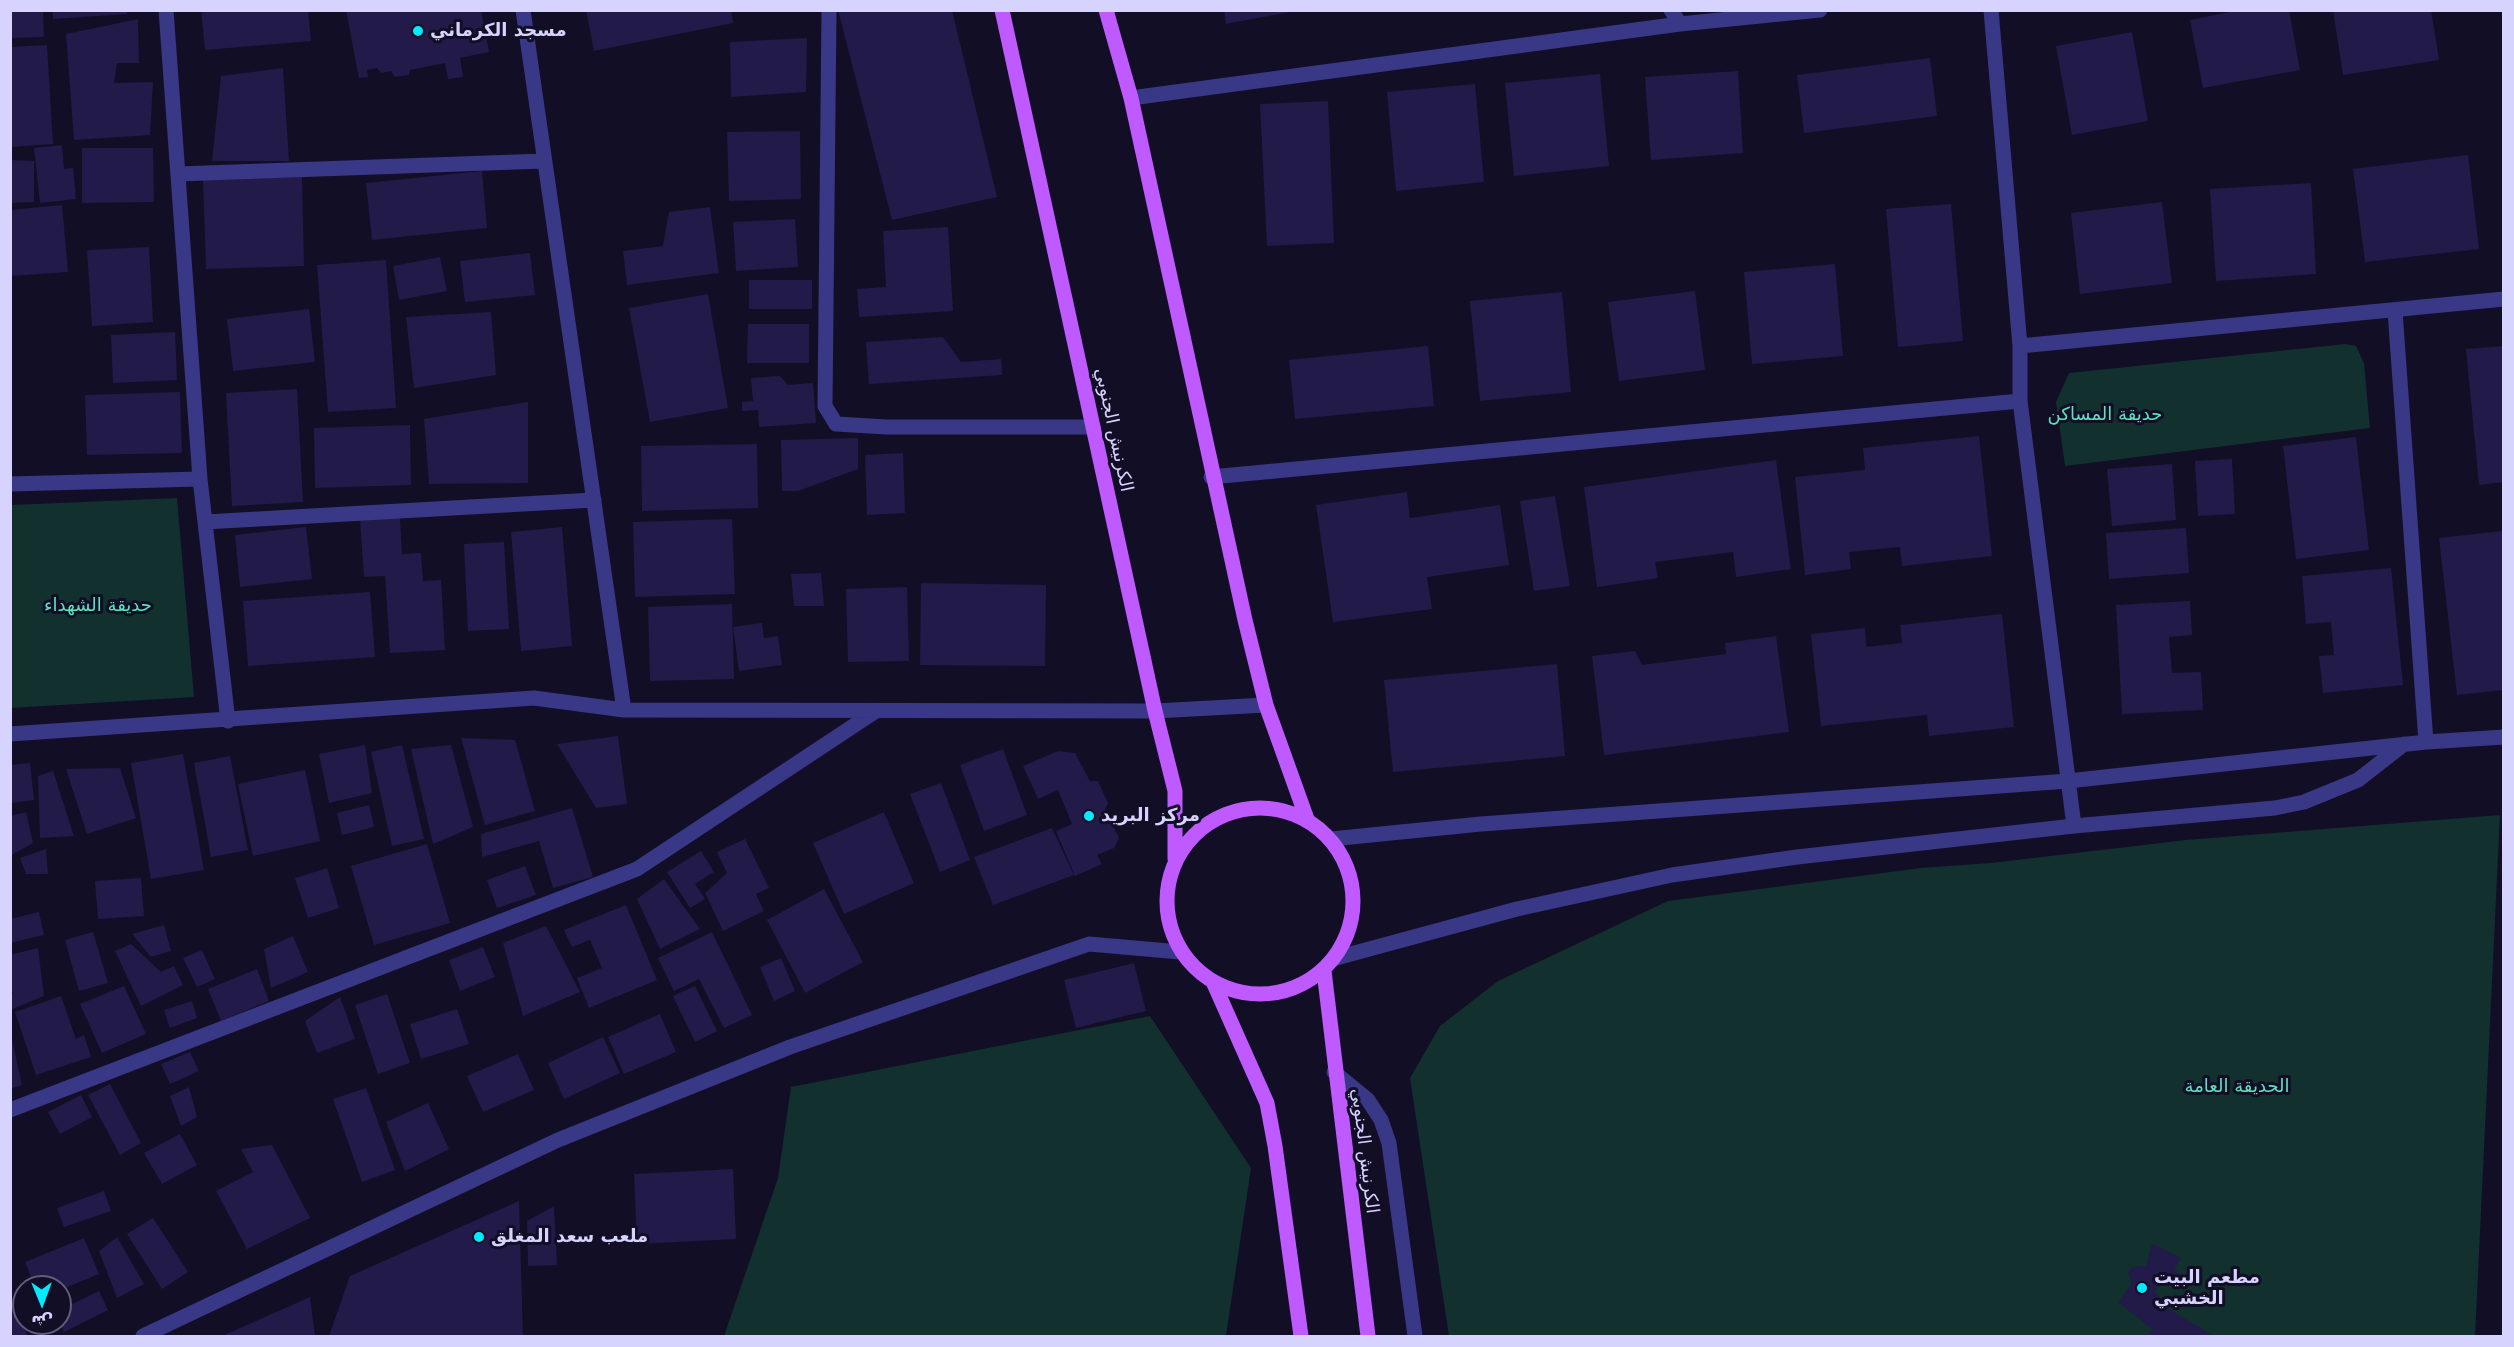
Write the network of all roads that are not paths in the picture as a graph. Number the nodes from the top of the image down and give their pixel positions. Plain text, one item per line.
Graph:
1 (166, 10) edge
2 (523, 10) edge
3 (829, 10) edge
4 (1002, 10) edge
5 (1106, 10) edge
6 (1671, 10) edge
7 (1820, 10) edge
8 (1991, 10) edge
9 (1681, 17) edge
10 (1131, 98) junction
11 (544, 161) junction
12 (178, 174) junction
13 (2504, 299) edge
14 (2395, 311) junction
15 (2020, 346) junction
16 (2020, 401) junction
17 (1093, 428) junction
18 (1212, 477) junction
19 (200, 479) junction
20 (10, 484) edge
21 (594, 500) junction
22 (205, 522) junction
23 (1266, 705) junction
24 (624, 710) junction
25 (876, 711) junction
26 (1155, 711) junction
27 (228, 721) junction
28 (10, 734) edge
29 (2504, 737) edge
30 (2426, 742) junction
31 (2404, 744) junction
32 (2068, 781) junction
33 (1307, 819) junction
34 (2074, 826) junction
35 (1331, 839) junction
36 (1175, 859) junction
37 (1180, 952) junction
38 (1336, 958) junction
39 (1324, 971) junction
40 (1214, 984) junction
41 (1335, 1072) junction
42 (10, 1110) edge
43 (143, 1336) edge
44 (1301, 1336) edge
45 (1368, 1336) edge
46 (1415, 1336) edge

1 - 12 street
2 - 11 street
3 - 17 street
4 - 17 main road, الكرنيش الجنوبي
5 - 10 main road
6 - 9 street
7 - 9 street
8 - 15 street
9 - 10 street
10 - 18 main road
11 - 12 street
11 - 21 street
12 - 19 street
13 - 14 street
14 - 15 street
14 - 30 street
15 - 16 street
16 - 18 street
16 - 32 street
17 - 26 main road, الكرنيش الجنوبي
18 - 23 main road
19 - 20 street
19 - 22 street
21 - 22 street
21 - 24 street
22 - 27 street
23 - 26 street
23 - 33 main road
24 - 25 street
24 - 27 street
25 - 26 street
25 - 42 street
26 - 36 main road, الكرنيش الجنوبي
27 - 28 street
29 - 30 street
30 - 31 street
31 - 32 street
31 - 34 street
32 - 34 street
32 - 35 street
33 - 35 main road
33 - 36 main road
34 - 38 street
35 - 38 main road
36 - 37 main road
37 - 40 main road
37 - 43 street
38 - 39 main road
39 - 40 main road
39 - 41 main road, الكرنيش الجنوبي
40 - 44 main road
41 - 45 main road, الكرنيش الجنوبي
41 - 46 street

